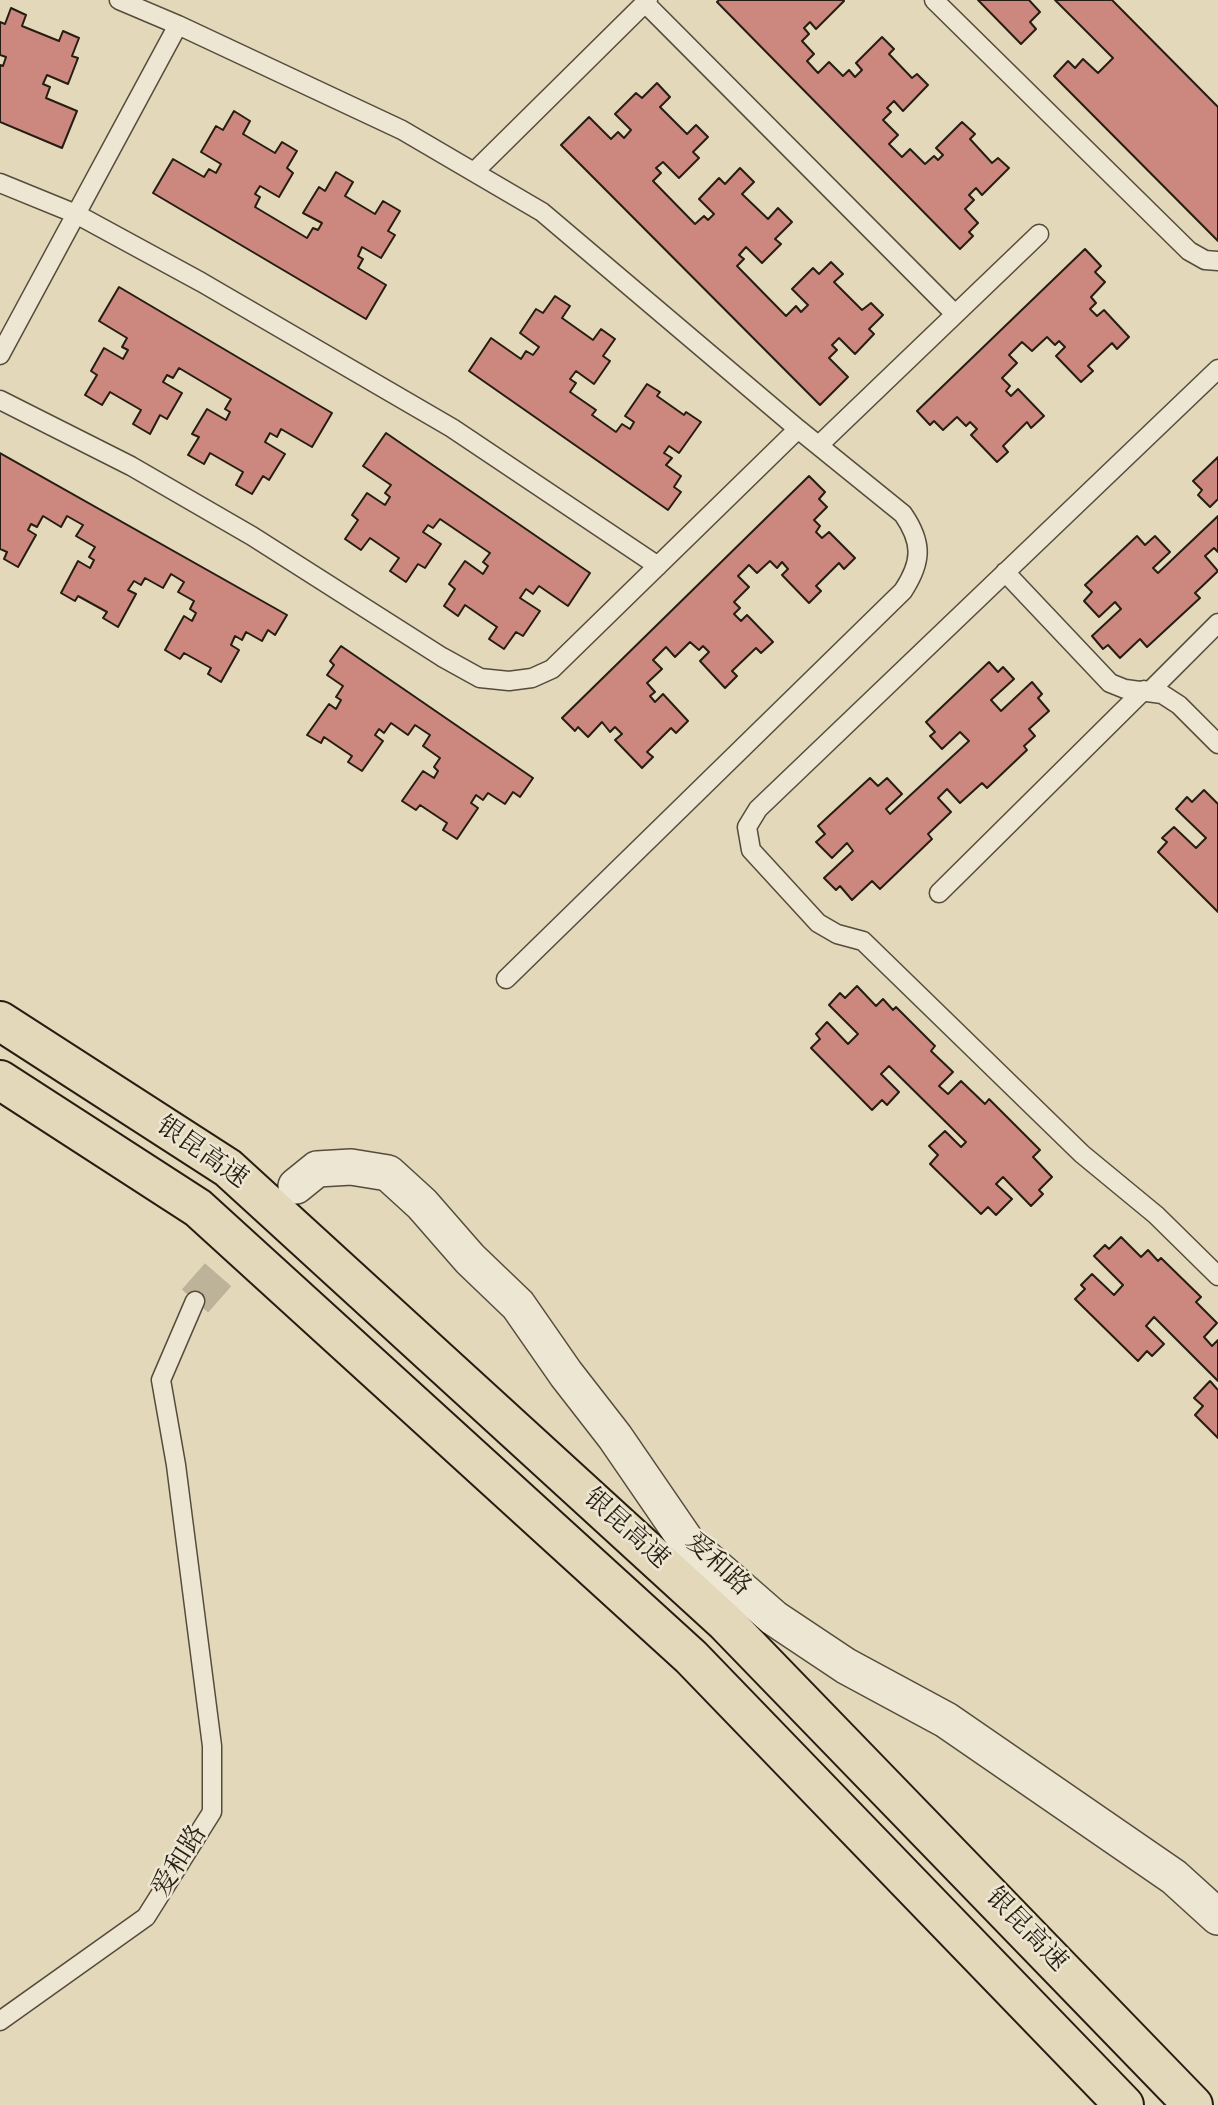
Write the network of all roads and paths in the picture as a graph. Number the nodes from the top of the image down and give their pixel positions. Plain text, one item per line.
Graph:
1 (118, 0) edge
2 (934, 0) edge
3 (647, 2) edge
4 (178, 25) junction
5 (475, 171) junction
6 (0, 183) edge
7 (76, 214) junction
8 (1039, 234) dead end
9 (1218, 261) edge
10 (955, 314) junction
11 (0, 355) edge
12 (1218, 369) edge
13 (0, 400) edge
14 (797, 429) junction
15 (819, 445) junction
16 (658, 566) junction
17 (1005, 572) junction
18 (1218, 623) edge
19 (1146, 691) junction
20 (1218, 744) edge
21 (939, 893) dead end
22 (506, 979) dead end
23 (0, 1021) edge
24 (0, 1080) edge
25 (296, 1186) tunnel mouth
26 (1218, 1276) edge
27 (195, 1301) tunnel mouth
28 (1218, 1917) edge
29 (0, 2021) edge
30 (1124, 2105) edge
31 (1193, 2105) edge

1 - 4 lane
2 - 9 lane
3 - 5 lane
3 - 10 lane
4 - 5 lane
4 - 7 lane
5 - 14 lane
6 - 7 lane
7 - 11 lane
7 - 16 lane
8 - 10 lane
10 - 15 lane
12 - 17 lane
13 - 16 lane
14 - 15 lane
14 - 16 lane
15 - 22 lane
17 - 19 lane
17 - 26 lane
18 - 19 lane
19 - 20 lane
19 - 21 lane
23 - 31 highway, 银昆高速
24 - 30 highway, 银昆高速
25 - 28 street, 爱和路
27 - 29 lane, 爱和路

